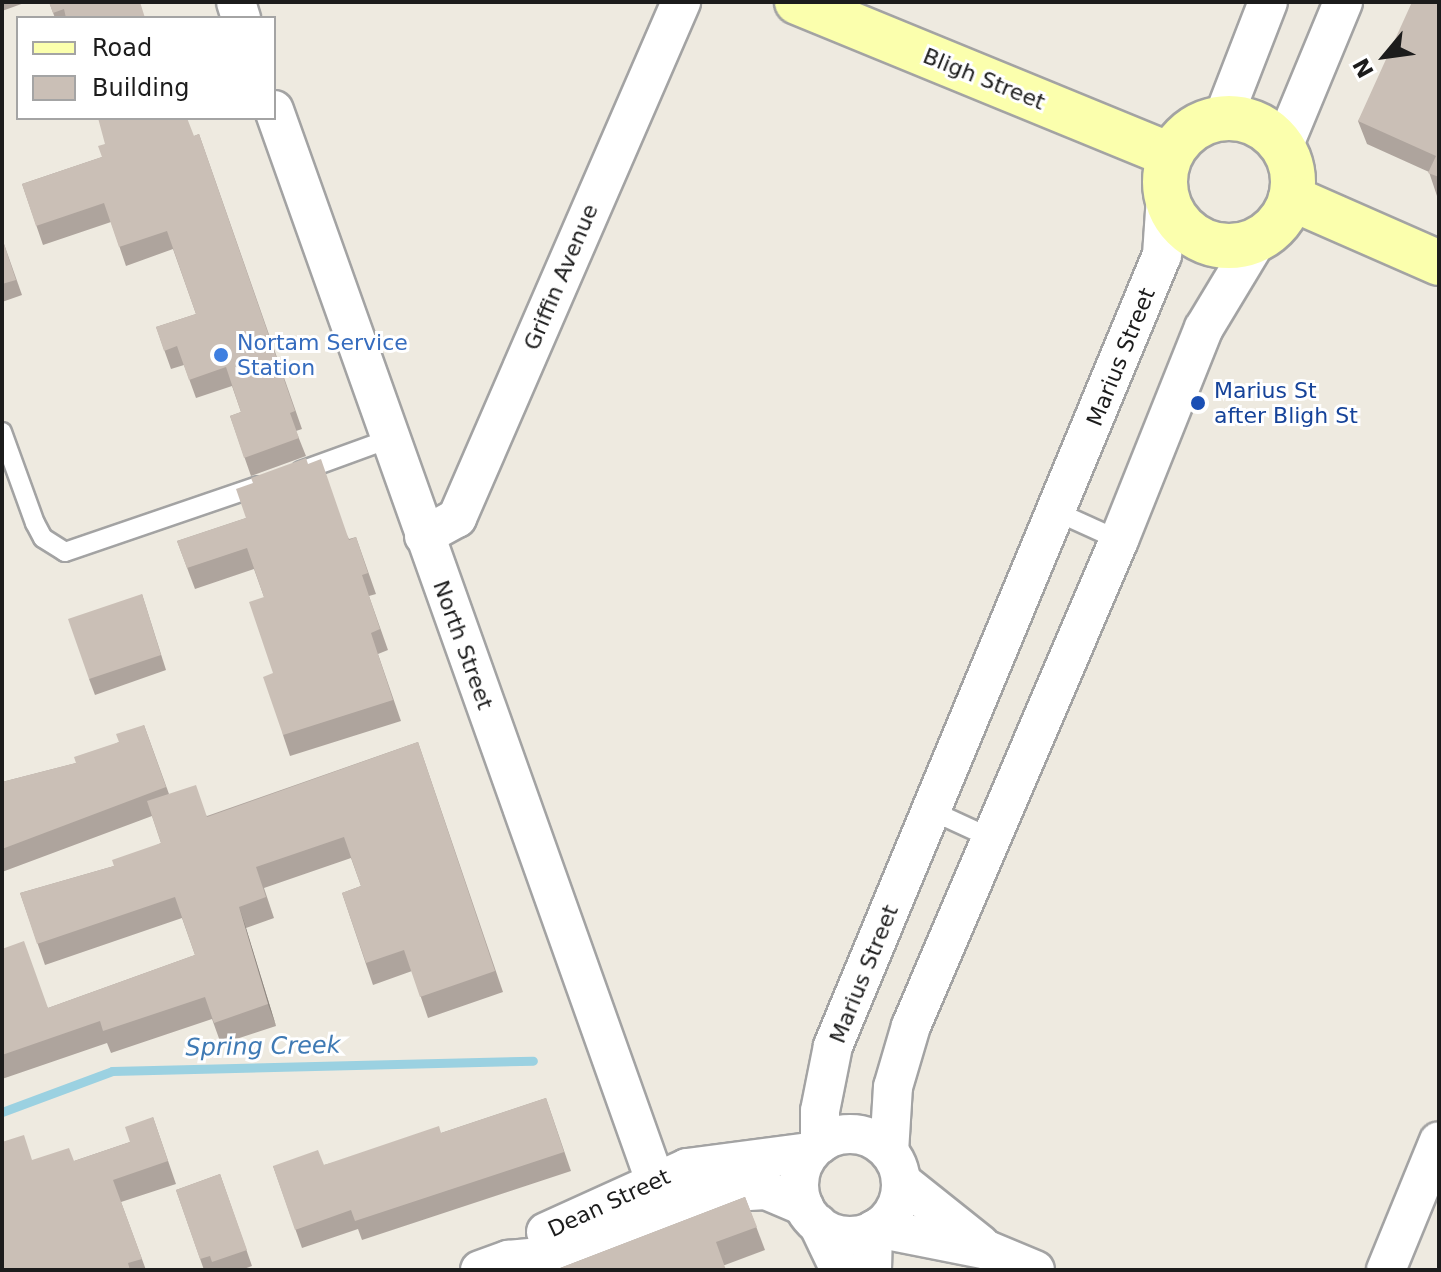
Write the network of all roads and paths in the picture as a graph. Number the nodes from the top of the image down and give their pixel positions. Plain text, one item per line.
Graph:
1 (681, 2) edge
2 (797, 2) edge
3 (1268, 2) edge
4 (1343, 2) edge
5 (276, 116) edge
6 (1223, 118) junction
7 (1283, 147) junction
8 (1168, 176) junction
9 (1291, 198) junction
10 (1257, 240) junction
11 (1439, 263) edge
12 (2, 432) edge
13 (389, 439) junction
14 (1057, 512) junction
15 (424, 536) junction
16 (1119, 540) junction
17 (930, 810) junction
18 (991, 838) junction
19 (1439, 1141) edge
20 (816, 1148) junction
21 (895, 1166) junction
22 (654, 1178) junction
23 (811, 1215) junction
24 (875, 1229) junction
25 (987, 1250) junction
26 (494, 1265) edge
27 (840, 1270) edge
28 (872, 1270) edge
29 (945, 1270) edge
30 (1035, 1270) edge
31 (1386, 1270) edge

1 - 15 street, Griffin Avenue
2 - 8 street, Bligh Street
3 - 6 street
4 - 7 street
5 - 13 street, North Street
6 - 7 street
6 - 8 street
7 - 9 street
8 - 10 street
8 - 14 street, Marius Street
9 - 10 street
9 - 11 street
10 - 16 street
12 - 13 lane
13 - 15 street, North Street
14 - 16 lane
14 - 17 street, Marius Street
15 - 22 street, North Street
16 - 18 street
17 - 18 lane
17 - 20 street, Marius Street
18 - 21 street
19 - 31 street
20 - 21 street
20 - 22 street, Dean Street
20 - 23 street
21 - 24 street
21 - 25 street
22 - 26 street, Dean Street
23 - 24 street
23 - 26 street, Dean Street
23 - 27 street
24 - 25 street
24 - 28 street
25 - 29 street
25 - 30 street

